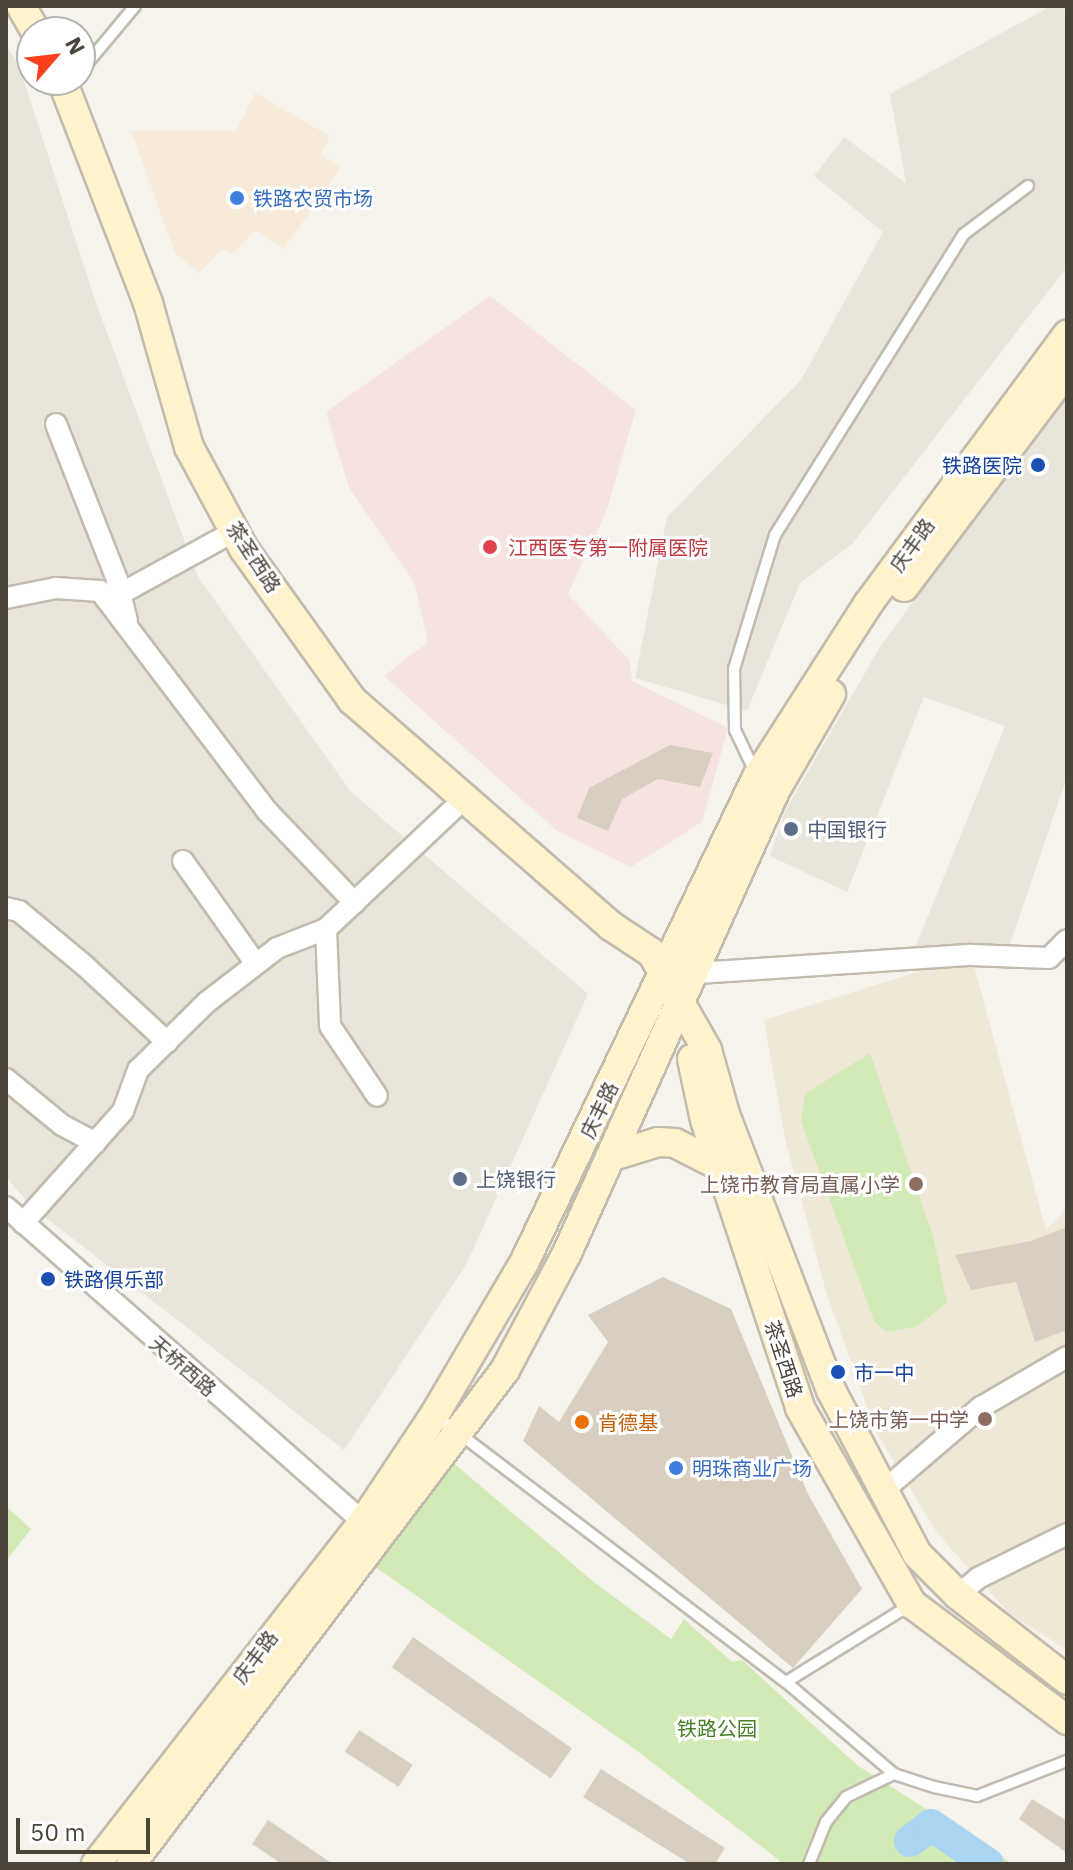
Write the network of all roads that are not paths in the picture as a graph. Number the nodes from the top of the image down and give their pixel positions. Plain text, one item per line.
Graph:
1 (135, 6) edge
2 (96, 51) edge
3 (77, 96) edge
4 (1028, 186) dead end
5 (1067, 335) edge
6 (1067, 371) edge
7 (56, 424) dead end
8 (235, 531) junction
9 (120, 594) junction
10 (6, 598) edge
11 (128, 629) junction
12 (757, 777) junction
13 (464, 799) junction
14 (183, 861) dead end
15 (355, 903) junction
16 (6, 908) edge
17 (326, 929) junction
18 (1067, 940) edge
19 (256, 964) junction
20 (696, 974) junction
21 (670, 995) junction
22 (167, 1042) junction
23 (6, 1079) edge
24 (377, 1096) dead end
25 (96, 1143) junction
26 (610, 1157) junction
27 (720, 1166) junction
28 (6, 1207) edge
29 (23, 1223) junction
30 (1067, 1357) edge
31 (435, 1414) junction
32 (458, 1432) junction
33 (884, 1490) junction
34 (363, 1522) junction
35 (1067, 1534) edge
36 (958, 1595) junction
37 (912, 1604) junction
38 (1067, 1680) edge
39 (786, 1682) junction
40 (1067, 1720) edge
41 (1067, 1761) edge
42 (894, 1774) junction
43 (96, 1864) edge
44 (131, 1864) edge
45 (809, 1864) edge

1 - 2 lane
3 - 8 main road, 茶圣西路
4 - 12 lane
5 - 12 main road, 庆丰路
6 - 20 main road
7 - 9 street
8 - 9 street
8 - 13 main road, 茶圣西路
9 - 11 street
10 - 11 street
11 - 15 street
12 - 21 main road, 庆丰路
13 - 15 street
13 - 21 main road, 茶圣西路
14 - 19 street
15 - 17 street
16 - 22 street
17 - 19 street
17 - 24 street
18 - 20 street
19 - 22 street
20 - 21 main road
21 - 26 main road
21 - 27 main road, 茶圣西路
21 - 31 main road, 庆丰路
21 - 33 main road, 茶圣西路
22 - 25 street
23 - 25 street
25 - 29 street
26 - 27 main road
26 - 32 main road
27 - 37 main road, 茶圣西路
28 - 29 street, 天桥西路
29 - 34 street, 天桥西路
30 - 33 street
31 - 32 lane
31 - 34 main road, 庆丰路
32 - 39 lane
32 - 44 main road
33 - 36 main road, 茶圣西路
34 - 43 main road, 庆丰路
35 - 36 street
36 - 38 main road, 茶圣西路
37 - 39 lane
37 - 40 main road, 茶圣西路
39 - 42 lane
41 - 42 lane
42 - 45 lane

